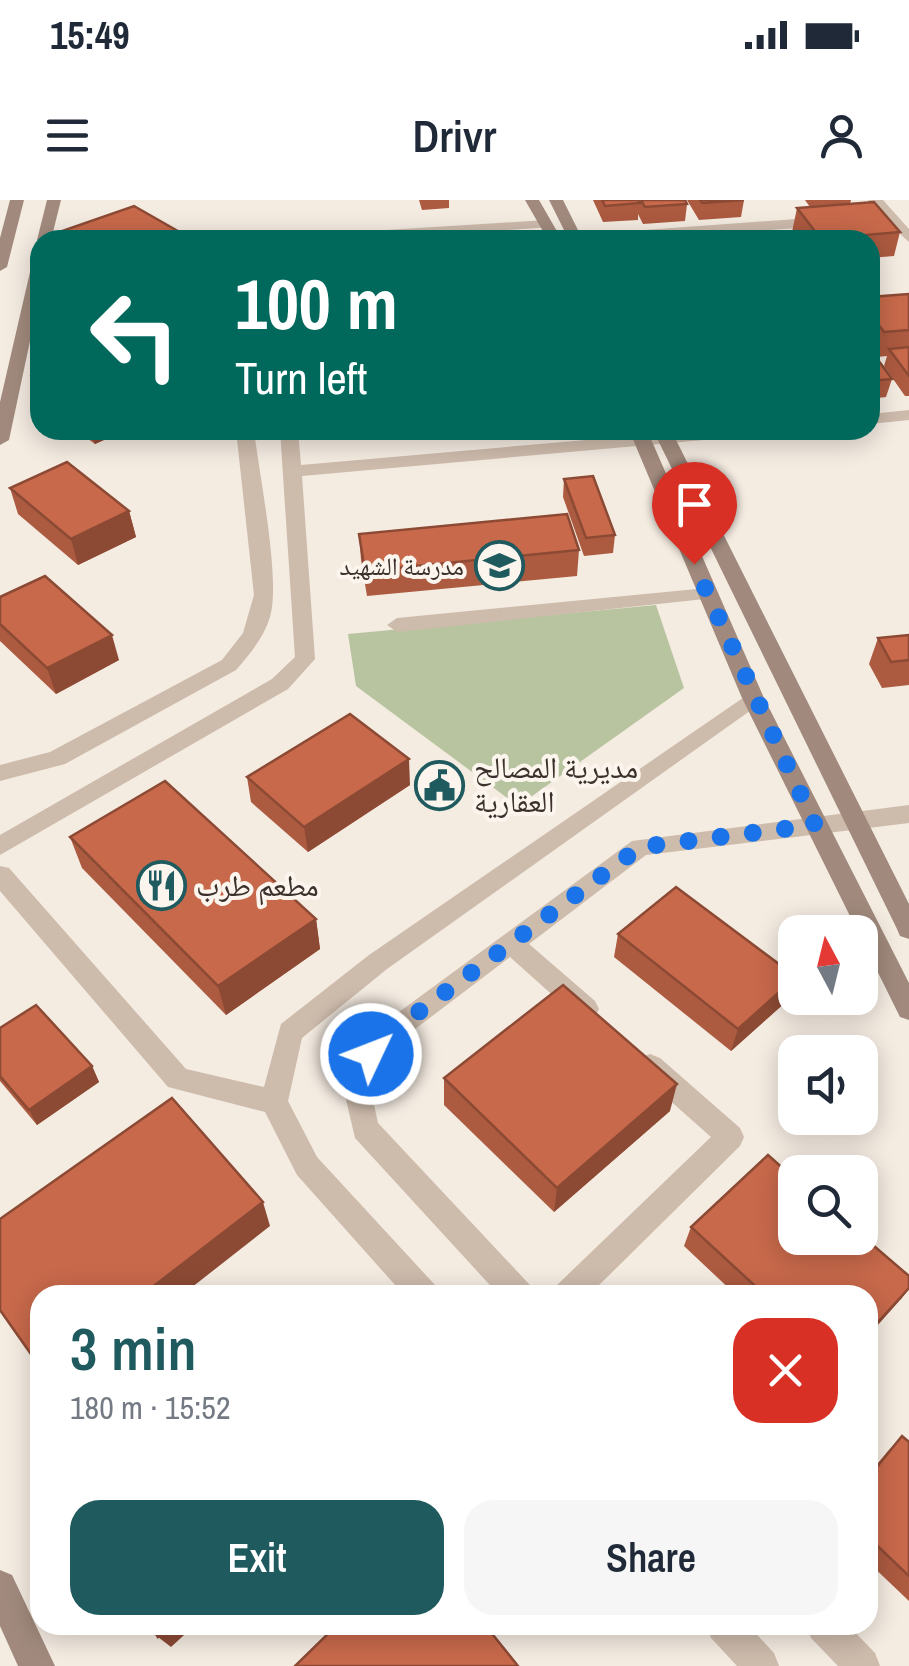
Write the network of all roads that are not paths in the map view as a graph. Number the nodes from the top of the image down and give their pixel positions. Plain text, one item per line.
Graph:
1 (18, 200) edge
2 (54, 200) edge
3 (532, 200) edge
4 (556, 200) edge
5 (875, 200) edge
6 (890, 217) junction
7 (546, 224) junction
8 (46, 230) edge
9 (450, 230) edge
10 (549, 230) edge
11 (571, 230) edge
12 (713, 230) edge
13 (909, 238) edge
14 (0, 266) edge
15 (30, 305) edge
16 (909, 415) edge
17 (880, 418) edge
18 (0, 440) edge
19 (246, 440) edge
20 (290, 440) edge
21 (602, 440) edge
22 (654, 440) edge
23 (655, 440) edge
24 (295, 471) junction
25 (706, 594) junction
26 (397, 625) dead end
27 (754, 698) junction
28 (0, 773) edge
29 (909, 814) edge
30 (852, 822) junction
31 (815, 825) junction
32 (0, 846) edge
33 (0, 874) edge
34 (909, 929) edge
35 (511, 943) junction
36 (909, 1009) edge
37 (274, 1102) junction
38 (415, 1285) edge
39 (509, 1285) edge
40 (578, 1285) edge
41 (0, 1587) edge
42 (733, 1635) edge
43 (833, 1635) edge
44 (37, 1666) edge
45 (761, 1666) edge
46 (862, 1666) edge

1 - 14 street
2 - 8 street
3 - 7 street
4 - 11 street
5 - 6 street
6 - 12 street
6 - 13 street
7 - 9 street
7 - 10 street
15 - 18 street
16 - 17 street
19 - 28 street
20 - 24 street
21 - 24 street
22 - 25 street
23 - 30 street
24 - 32 street
25 - 26 street
25 - 27 street
27 - 31 street
27 - 37 street
29 - 30 street
30 - 31 street
30 - 34 street
31 - 35 street
31 - 36 street
33 - 37 street
35 - 39 street
35 - 40 street
37 - 38 street
41 - 44 street
42 - 45 street
43 - 46 street

